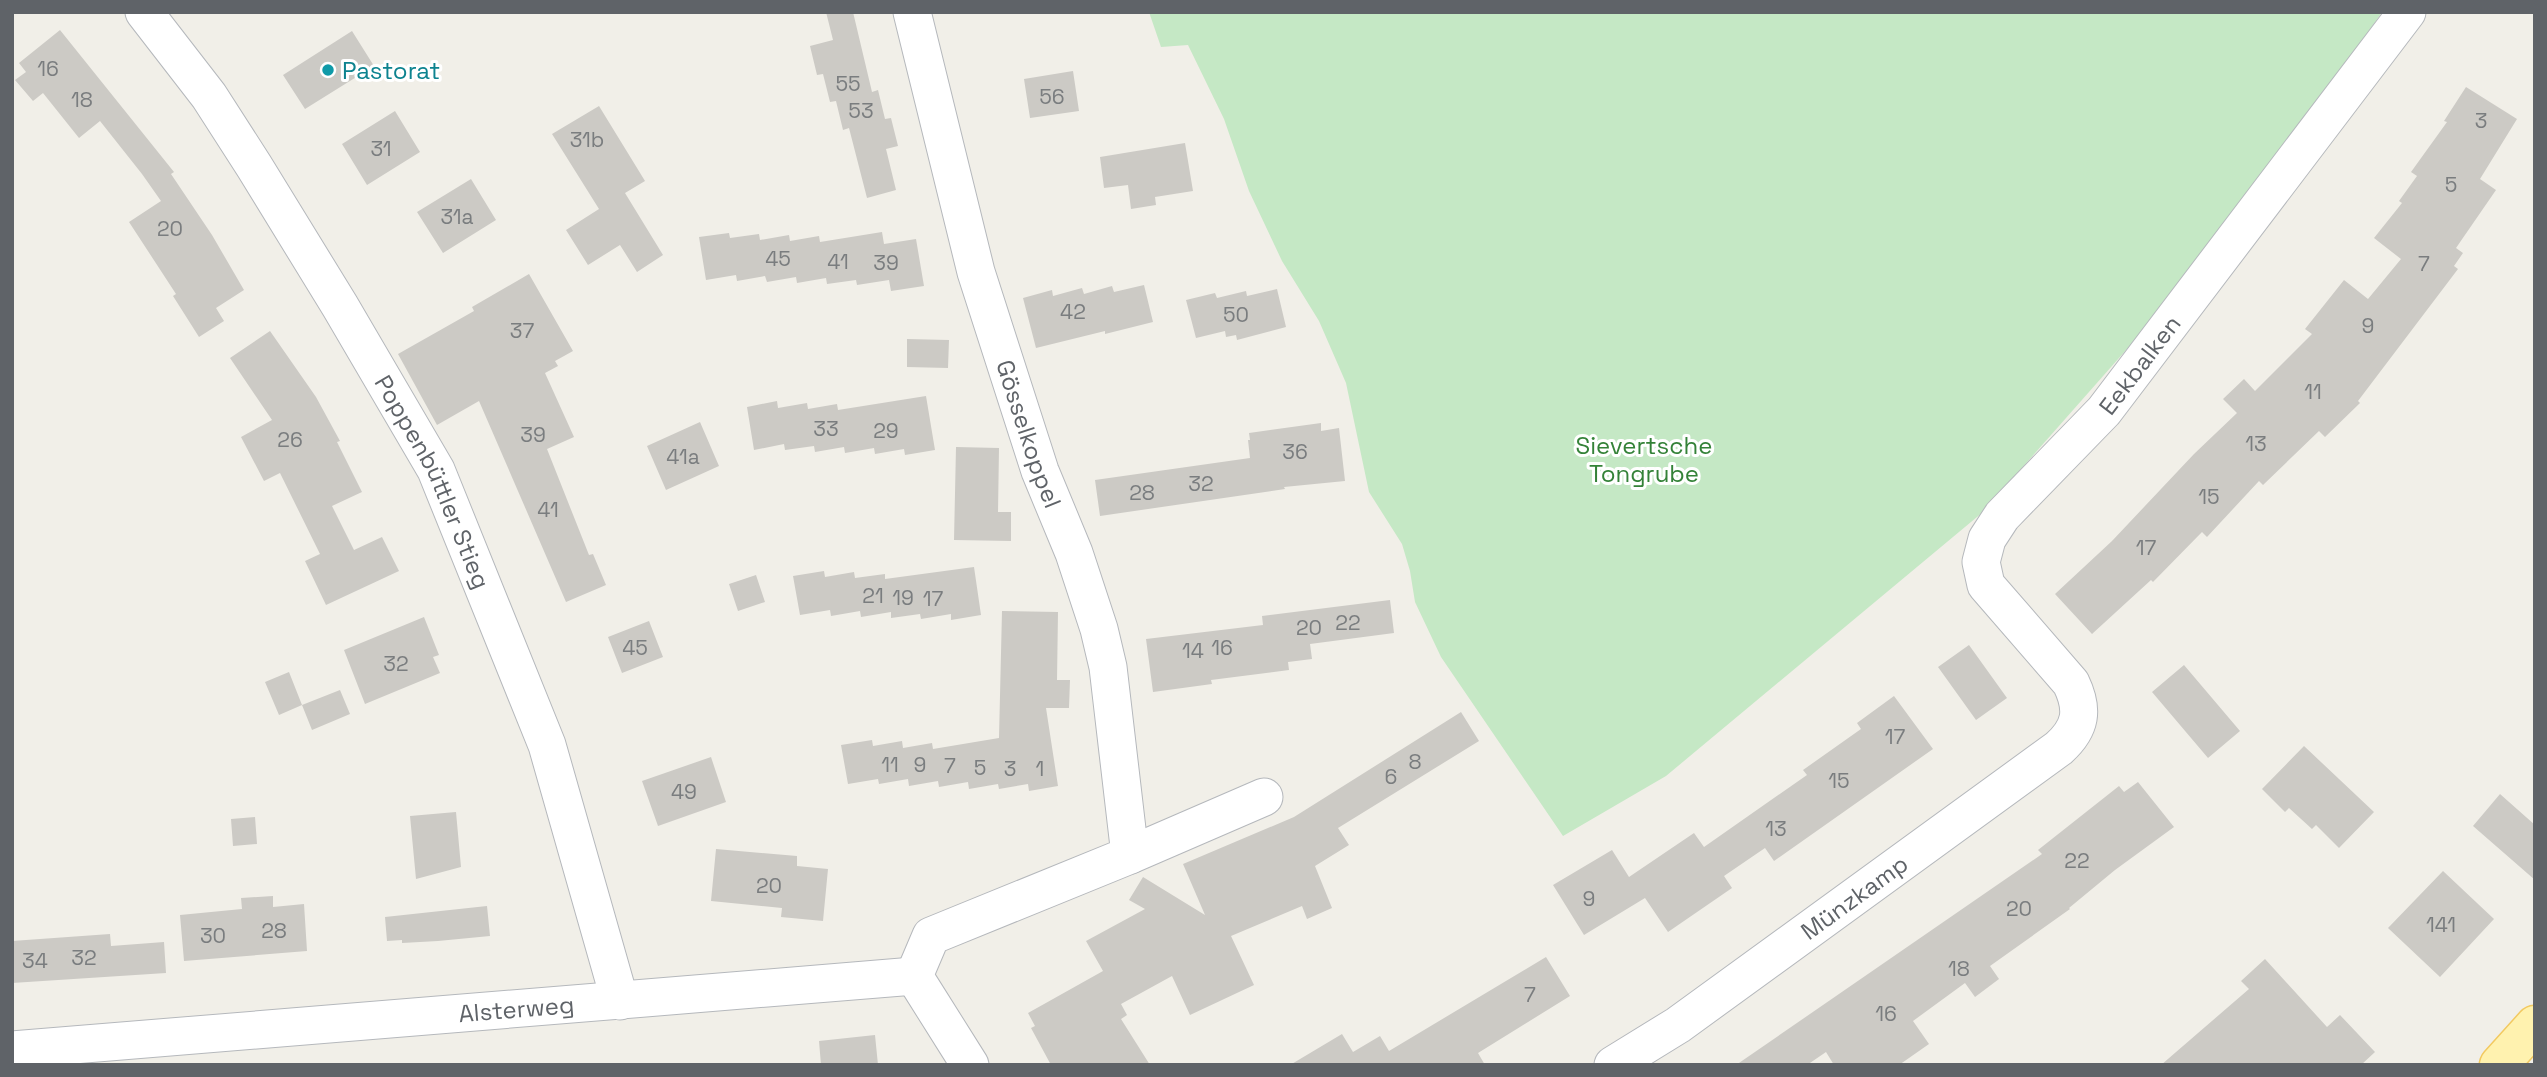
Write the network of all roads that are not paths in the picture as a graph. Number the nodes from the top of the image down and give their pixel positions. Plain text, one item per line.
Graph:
1 (144, 12) edge
2 (912, 12) edge
3 (2407, 12) edge
4 (2079, 716) joint
5 (1264, 797) dead end
6 (1130, 855) junction
7 (914, 976) junction
8 (620, 1001) junction
9 (2535, 1025) edge
10 (12, 1050) edge
11 (970, 1065) edge
12 (1613, 1065) edge
13 (2499, 1065) edge

1 - 8 street, Poppenbüttler Stieg
2 - 6 street, Gösselkoppel
3 - 4 street, Eekbalken
4 - 12 street, Münzkamp
5 - 6 street
6 - 7 street
7 - 8 street, Alsterweg
7 - 11 street
8 - 10 street, Alsterweg
9 - 13 main road

